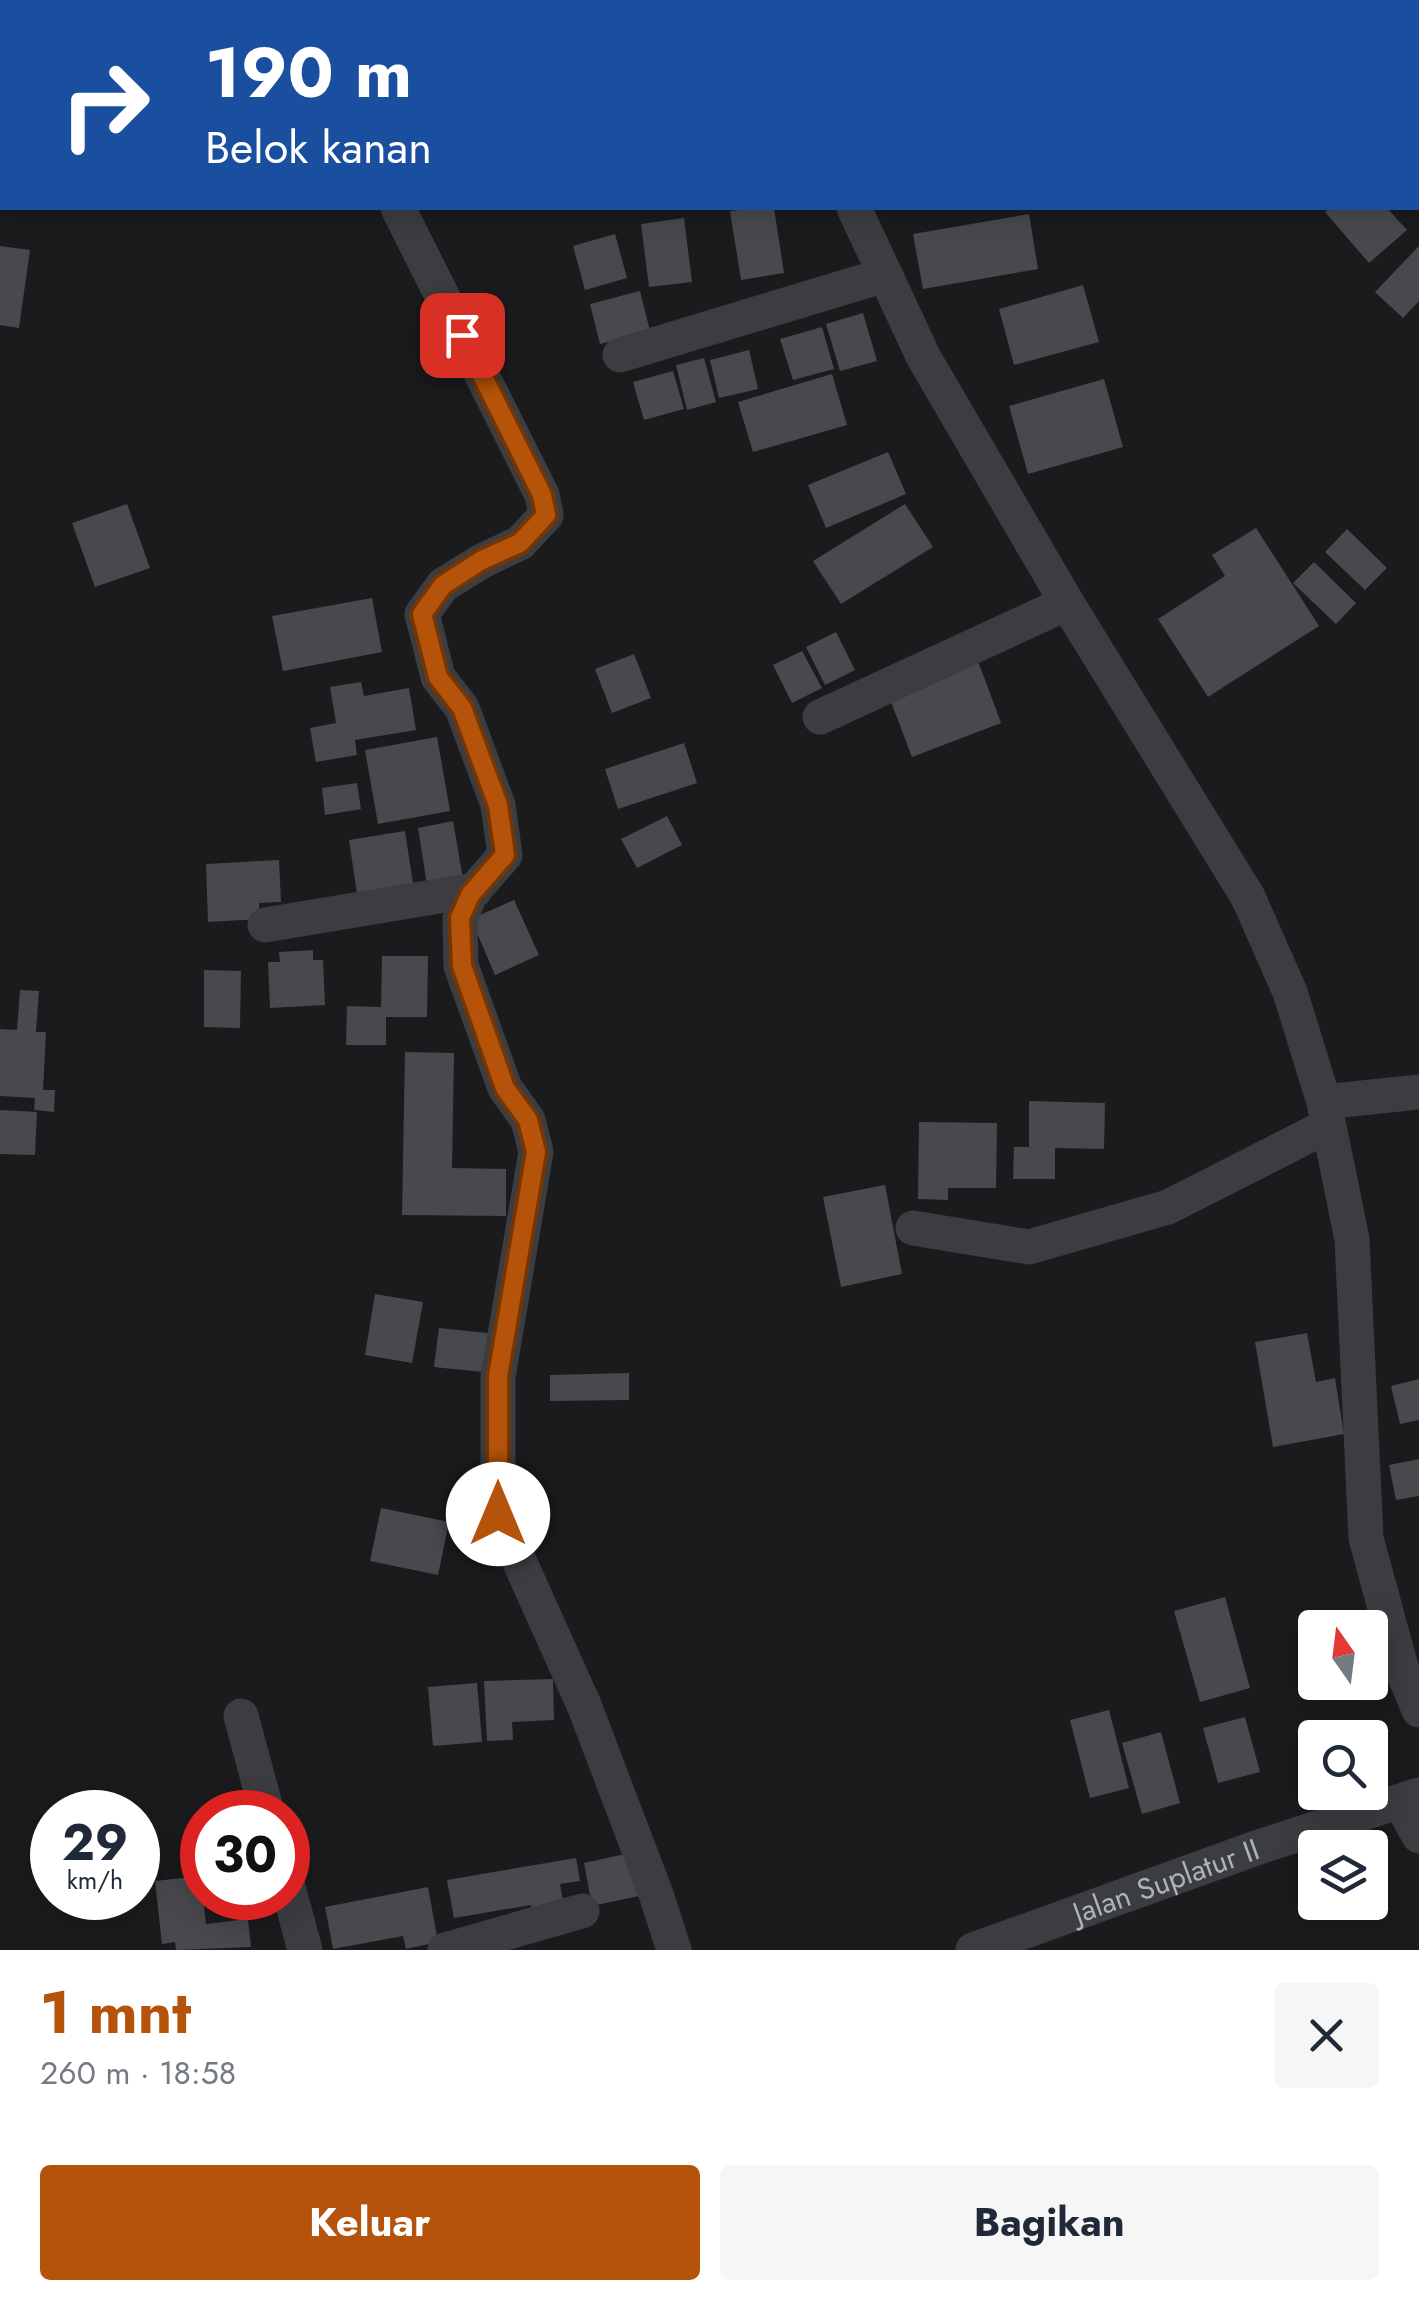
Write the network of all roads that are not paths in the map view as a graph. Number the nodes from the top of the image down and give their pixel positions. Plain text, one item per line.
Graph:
1 (399, 210) edge
2 (855, 210) edge
3 (885, 275) junction
4 (620, 355) dead end
5 (1066, 603) junction
6 (820, 717) dead end
7 (475, 890) junction
8 (265, 926) dead end
9 (1419, 1092) edge
10 (1325, 1114) junction
11 (913, 1228) dead end
12 (1419, 1710) edge
13 (241, 1716) dead end
14 (261, 1790) edge
15 (1409, 1798) edge
16 (1419, 1836) edge
17 (582, 1910) dead end
18 (297, 1920) edge
19 (305, 1950) edge
20 (445, 1950) edge
21 (674, 1950) edge
22 (973, 1950) edge

1 - 7 street
2 - 3 street
3 - 4 street
3 - 5 street
5 - 6 street
5 - 10 street
7 - 8 street
7 - 21 street
9 - 10 street
10 - 11 street
10 - 12 street
13 - 14 street
15 - 16 street
15 - 22 street, Jalan Suplatur II
17 - 20 street
18 - 19 street

